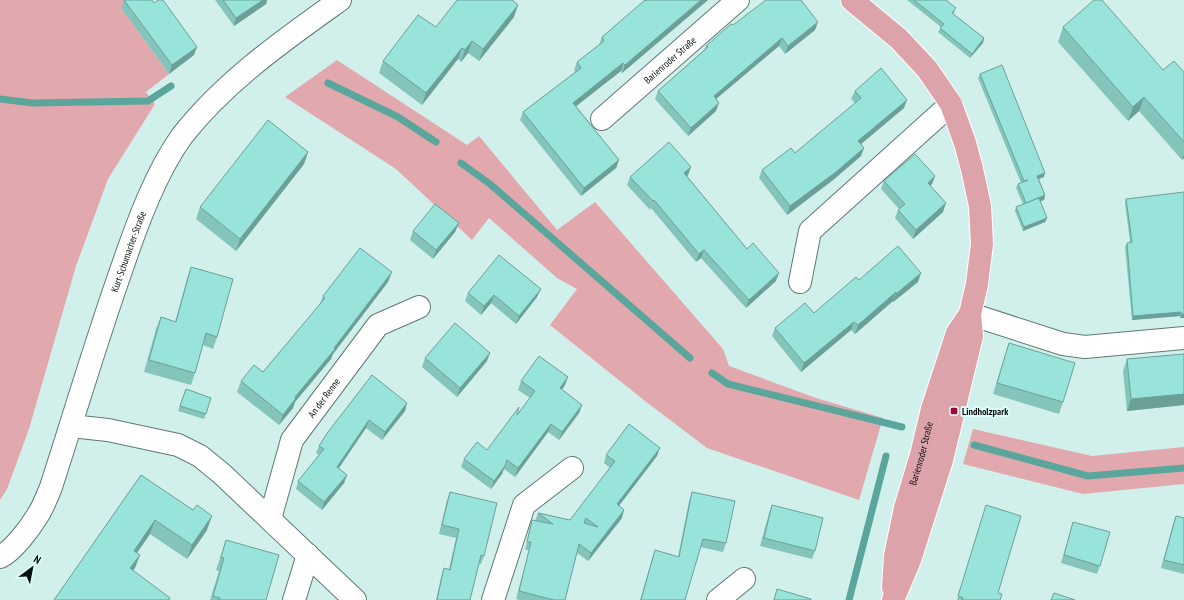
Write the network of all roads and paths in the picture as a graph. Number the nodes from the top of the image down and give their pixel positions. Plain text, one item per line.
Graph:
1 (340, 0) edge
2 (738, 0) edge
3 (852, 0) edge
4 (951, 104) junction
5 (602, 119) dead end
6 (800, 282) dead end
7 (419, 307) dead end
8 (970, 314) junction
9 (1184, 338) edge
10 (71, 426) junction
11 (572, 468) dead end
12 (270, 519) junction
13 (308, 555) junction
14 (0, 557) edge
15 (744, 579) dead end
16 (294, 600) edge
17 (355, 600) edge
18 (493, 600) edge
19 (718, 600) edge
20 (893, 600) edge

1 - 10 street, Kurt-Schumacher-Straße
2 - 5 street, Barienroder Straße
3 - 4 main road, Barienroder Straße
4 - 6 street
4 - 8 main road, Barienroder Straße
7 - 12 street, An der Renne
8 - 9 street
8 - 20 main road, Barienroder Straße
10 - 12 street
10 - 14 street, Kurt-Schumacher-Straße
11 - 18 street
12 - 13 street
13 - 16 street
13 - 17 street
15 - 19 street

